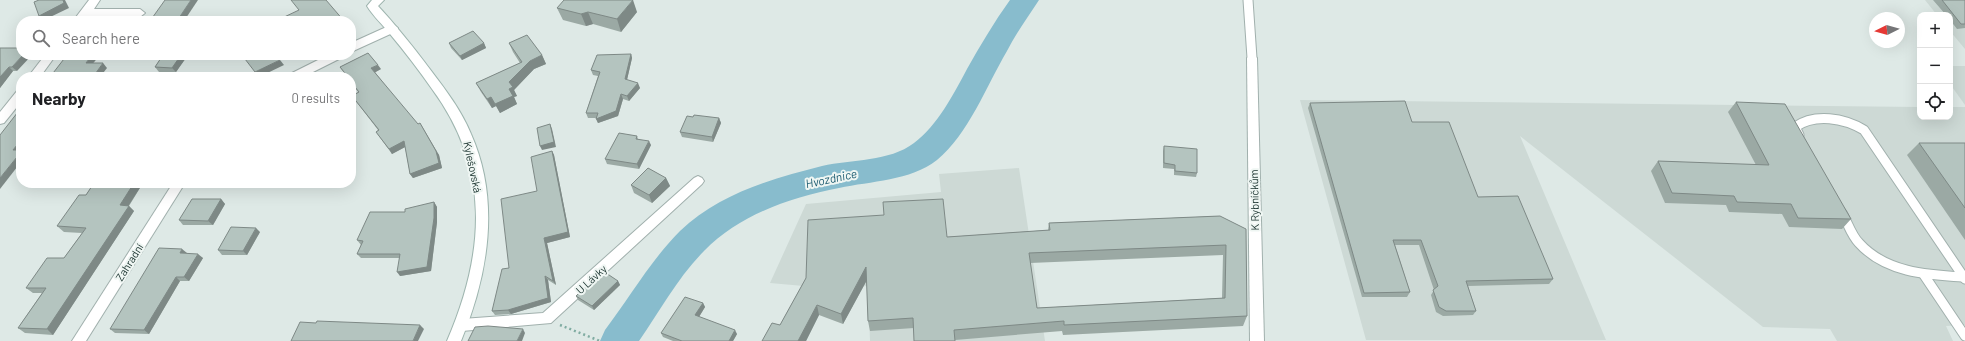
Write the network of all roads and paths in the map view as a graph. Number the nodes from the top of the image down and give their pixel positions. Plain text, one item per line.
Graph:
1 (95, 0) edge
2 (379, 0) edge
3 (1248, 0) edge
4 (86, 12) junction
5 (140, 13) dead end
6 (82, 16) edge
7 (393, 28) junction
8 (356, 46) edge
9 (1252, 58) joint
10 (48, 60) edge
11 (327, 60) edge
12 (38, 72) edge
13 (304, 72) edge
14 (16, 100) edge
15 (0, 120) edge
16 (1802, 140) edge
17 (698, 181) dead end
18 (177, 188) edge
19 (1836, 201) edge
20 (1924, 275) junction
21 (1964, 278) edge
22 (462, 324) junction
23 (562, 327) dead end
24 (1965, 336) edge
25 (79, 341) edge
26 (454, 341) edge
27 (600, 341) edge
28 (1257, 341) edge

1 - 4 street
2 - 7 street, Kylešovská
3 - 9 lane
4 - 5 street
4 - 6 street
7 - 8 street
7 - 22 street, Kylešovská
9 - 28 street, K Rybníčkům
10 - 12 street
11 - 13 street
14 - 15 street
16 - 21 lane
17 - 22 street, U Lávky
18 - 25 street, Zahradní
19 - 20 lane
20 - 21 lane
20 - 24 lane
22 - 26 street, Kylešovská
23 - 27 path

